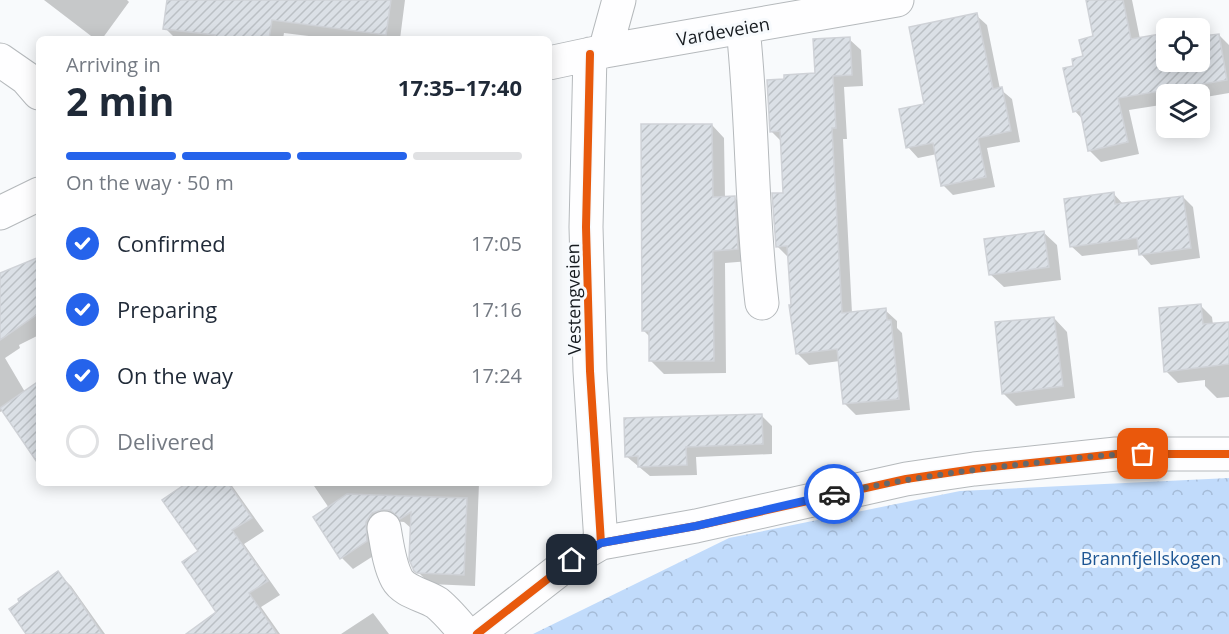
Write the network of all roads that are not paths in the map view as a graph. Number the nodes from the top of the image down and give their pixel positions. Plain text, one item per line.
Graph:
1 (619, 0) edge
2 (897, 0) edge
3 (743, 28) junction
4 (598, 52) junction
5 (0, 60) edge
6 (552, 62) edge
7 (36, 90) edge
8 (36, 195) edge
9 (0, 213) edge
10 (762, 303) dead end
11 (1229, 454) edge
12 (384, 528) dead end
13 (601, 543) junction
14 (466, 634) edge
15 (477, 634) edge

1 - 4 street, Vestengveien
2 - 3 street, Vardeveien
3 - 4 street, Vardeveien
3 - 10 street
4 - 6 street, Vardeveien
4 - 13 street, Vestengveien
5 - 7 street
8 - 9 street
11 - 13 street
12 - 14 street
13 - 15 street

